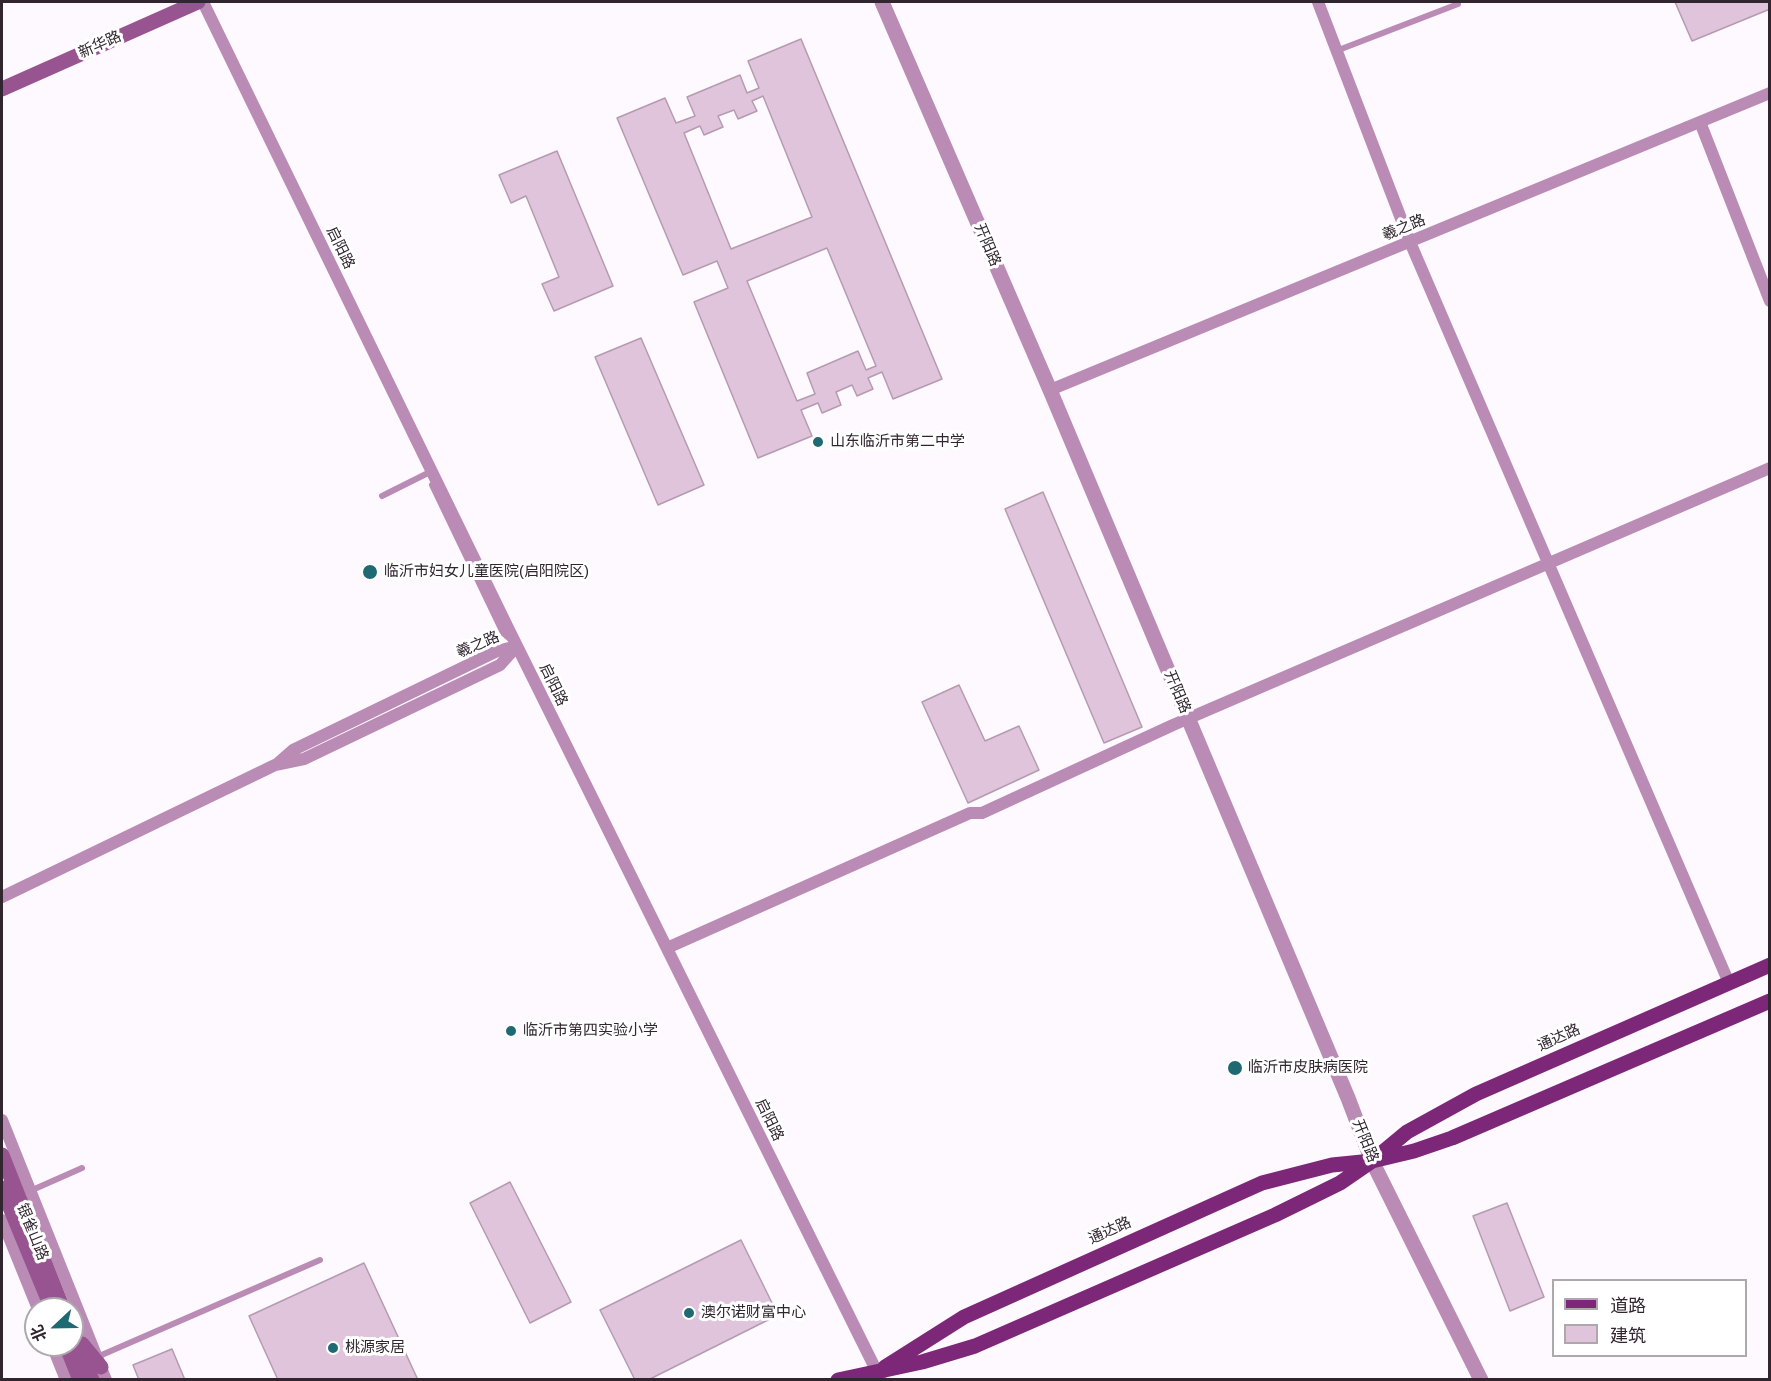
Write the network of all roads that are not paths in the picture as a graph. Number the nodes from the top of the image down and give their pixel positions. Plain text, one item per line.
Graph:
1 (198, 2) edge
2 (203, 2) edge
3 (882, 2) edge
4 (1318, 2) edge
5 (1458, 4) dead end
6 (1336, 51) junction
7 (2, 89) edge
8 (1770, 93) edge
9 (1700, 122) junction
10 (1410, 242) junction
11 (1770, 301) edge
12 (1050, 390) junction
13 (427, 467) junction
14 (1770, 468) edge
15 (382, 496) dead end
16 (1548, 563) junction
17 (517, 646) junction
18 (1188, 718) junction
19 (2, 897) edge
20 (667, 948) junction
21 (1770, 965) edge
22 (1729, 983) junction
23 (1770, 1000) edge
24 (2, 1120) edge
25 (2, 1155) edge
26 (1372, 1161) junction
27 (82, 1168) dead end
28 (2, 1188) edge
29 (24, 1194) junction
30 (2, 1220) edge
31 (320, 1260) dead end
32 (33, 1297) edge
33 (47, 1297) edge
34 (59, 1297) edge
35 (66, 1357) edge
36 (69, 1357) edge
37 (72, 1357) edge
38 (84, 1357) edge
39 (99, 1371) edge
40 (876, 1377) edge
41 (66, 1380) edge
42 (73, 1380) edge
43 (80, 1380) edge
44 (838, 1380) edge
45 (1481, 1380) edge

1 - 7 main road, 新华路
2 - 13 street, 启阳路
3 - 12 street, 开阳路
4 - 6 street
5 - 6 lane
6 - 10 street
8 - 9 street, 羲之路
9 - 10 street, 羲之路
9 - 11 street
10 - 12 street, 羲之路
10 - 16 street
12 - 18 street, 开阳路
13 - 15 lane
13 - 17 street, 启阳路
14 - 16 street
16 - 18 street
16 - 22 street
17 - 19 street, 羲之路
17 - 20 street, 启阳路
18 - 20 street
18 - 26 street, 开阳路
20 - 40 street, 启阳路
21 - 22 main road, 通达路
22 - 26 main road, 通达路
23 - 26 main road, 通达路
24 - 29 street
25 - 29 main road, 银雀山路
26 - 40 main road, 通达路
26 - 40 main road, 通达路
26 - 45 street, 开阳路
27 - 29 lane
28 - 33 main road, 银雀山路
29 - 34 main road, 银雀山路
29 - 39 street
30 - 32 street
31 - 39 lane
35 - 41 street
36 - 42 main road
37 - 43 main road
38 - 39 main road
40 - 44 main road, 通达路

